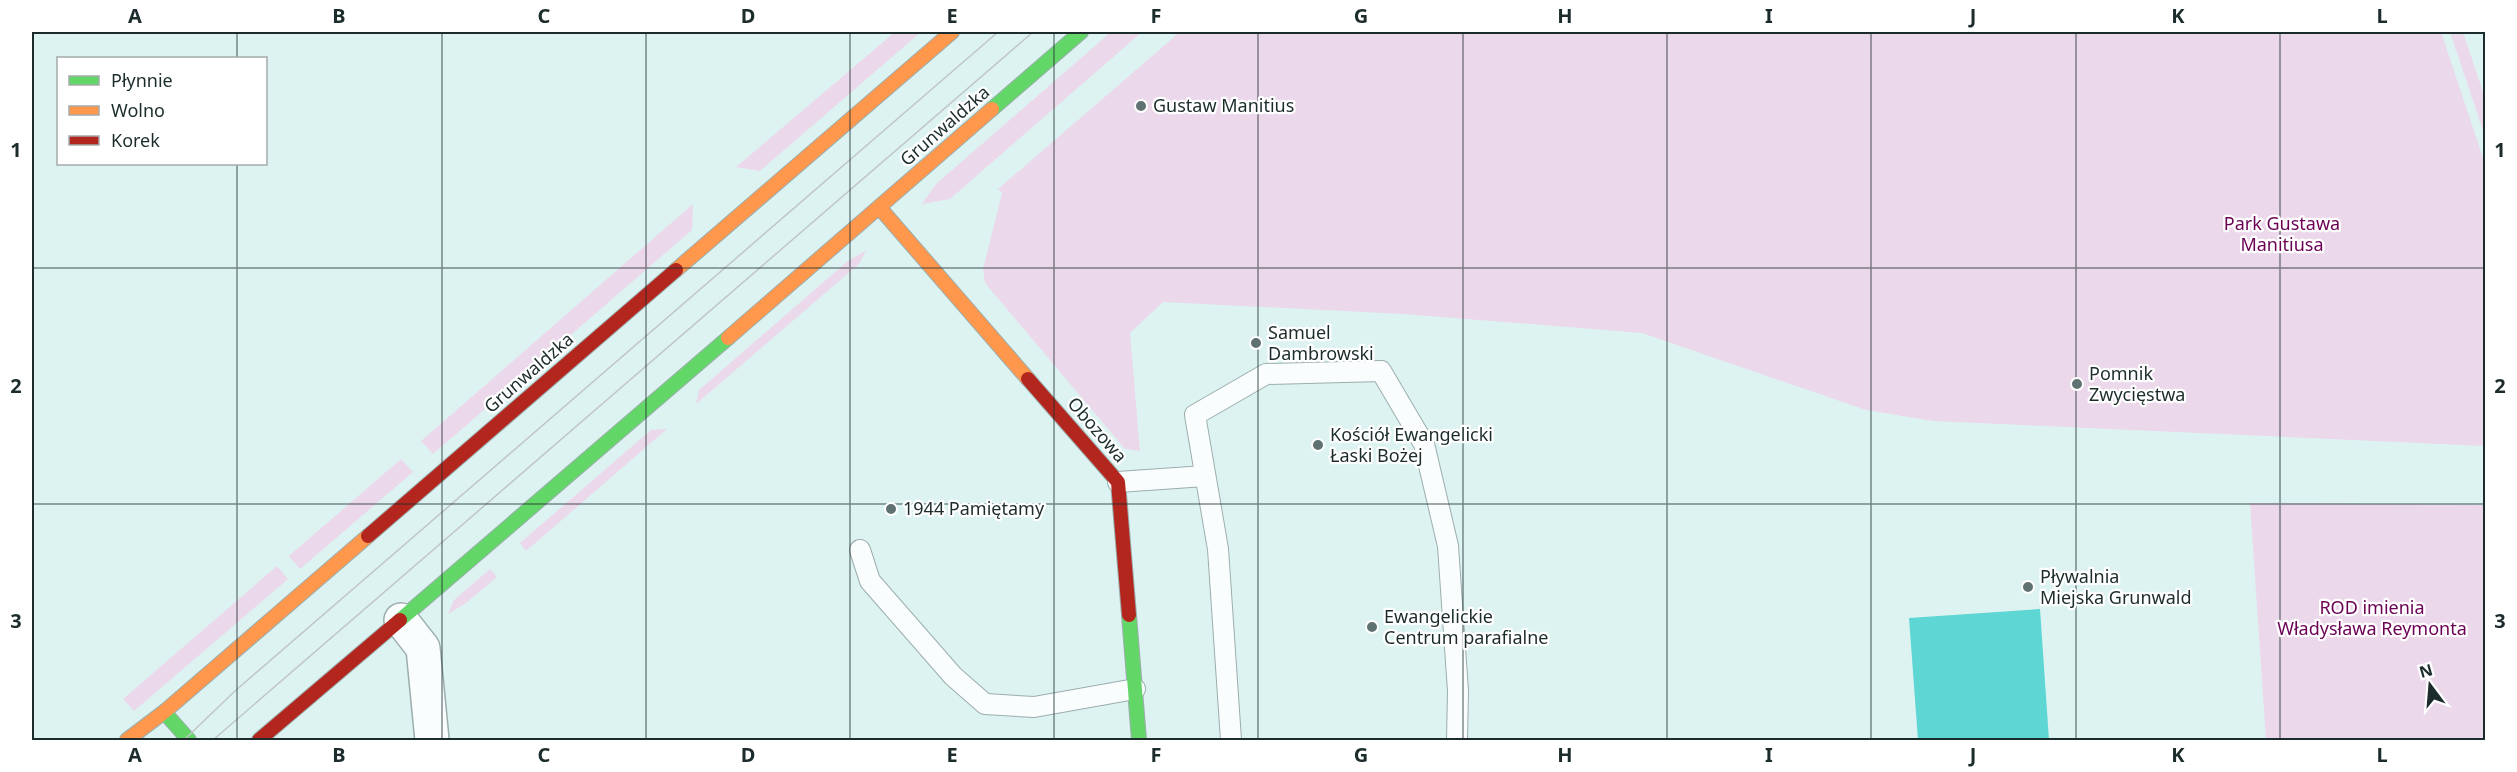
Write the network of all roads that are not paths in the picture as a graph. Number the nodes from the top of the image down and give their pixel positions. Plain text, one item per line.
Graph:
1 (952, 32) edge
2 (1081, 32) edge
3 (879, 207) junction
4 (1204, 476) junction
5 (1118, 482) junction
6 (860, 550) dead end
7 (401, 620) junction
8 (1135, 689) junction
9 (164, 712) junction
10 (127, 741) edge
11 (189, 741) edge
12 (259, 741) edge
13 (432, 741) edge
14 (1139, 741) edge
15 (1231, 741) edge
16 (1457, 741) edge

1 - 9 street, Grunwaldzka
2 - 3 street, Grunwaldzka
3 - 5 street, Obozowa
3 - 7 street, Grunwaldzka
4 - 5 lane
4 - 15 lane
4 - 16 lane
5 - 8 street, Obozowa
6 - 8 lane
7 - 12 street, Grunwaldzka
7 - 13 street
8 - 14 street, Obozowa
9 - 10 street, Grunwaldzka
9 - 11 street

